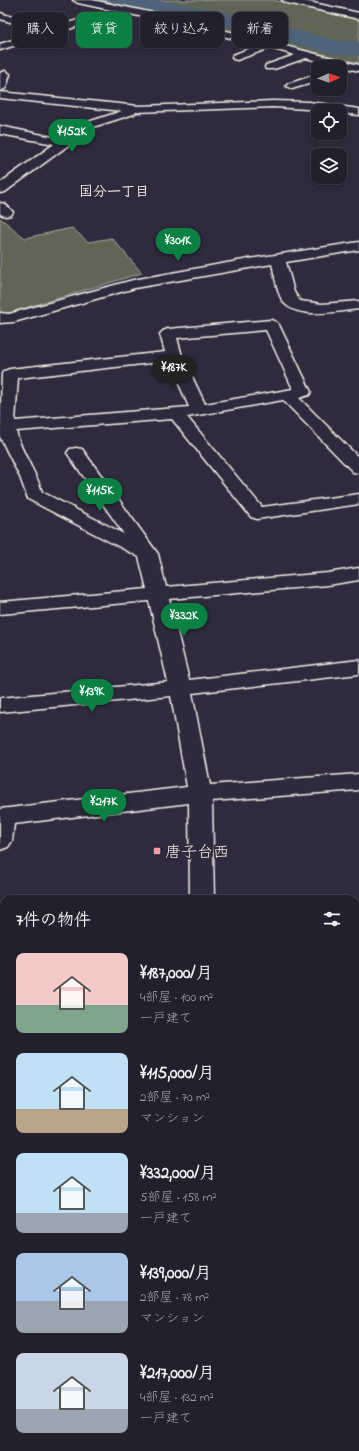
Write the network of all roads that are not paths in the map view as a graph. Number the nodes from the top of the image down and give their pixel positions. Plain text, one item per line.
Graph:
1 (78, 0) edge
2 (287, 0) edge
3 (140, 12) edge
4 (0, 16) edge
5 (359, 16) edge
6 (12, 19) edge
7 (140, 20) edge
8 (68, 26) edge
9 (12, 43) edge
10 (0, 47) edge
11 (261, 48) edge
12 (282, 48) edge
13 (307, 54) junction
14 (237, 57) dead end
15 (270, 67) dead end
16 (355, 67) edge
17 (5, 74) dead end
18 (311, 79) edge
19 (292, 86) dead end
20 (0, 88) edge
21 (0, 95) edge
22 (139, 109) junction
23 (359, 112) edge
24 (0, 130) edge
25 (66, 143) junction
26 (0, 189) edge
27 (359, 246) edge
28 (278, 258) junction
29 (359, 305) edge
30 (0, 318) edge
31 (174, 356) junction
32 (288, 395) junction
33 (199, 410) junction
34 (176, 414) junction
35 (6, 427) junction
36 (76, 453) dead end
37 (359, 468) edge
38 (359, 499) edge
39 (148, 554) junction
40 (359, 574) edge
41 (156, 593) junction
42 (0, 608) edge
43 (359, 667) edge
44 (180, 688) junction
45 (0, 705) edge
46 (359, 782) edge
47 (200, 794) junction
48 (2, 817) edge
49 (0, 841) edge
50 (202, 895) edge

1 - 3 street
2 - 5 street
4 - 6 street
7 - 8 street
9 - 10 street
11 - 14 street
12 - 13 street
13 - 15 street
13 - 16 street
17 - 20 street
18 - 19 street
21 - 22 street
22 - 23 street
22 - 25 street
24 - 25 street
25 - 26 street
27 - 28 street
28 - 29 street
28 - 30 street
31 - 32 street
31 - 33 street
31 - 35 street
32 - 33 street
32 - 37 street
33 - 34 street
34 - 35 street
34 - 38 street
35 - 39 street
36 - 39 street
39 - 41 street
40 - 41 street
41 - 42 street
41 - 44 street
43 - 44 street
44 - 45 street
44 - 47 street
46 - 47 street
47 - 48 street
47 - 50 street
48 - 49 street

